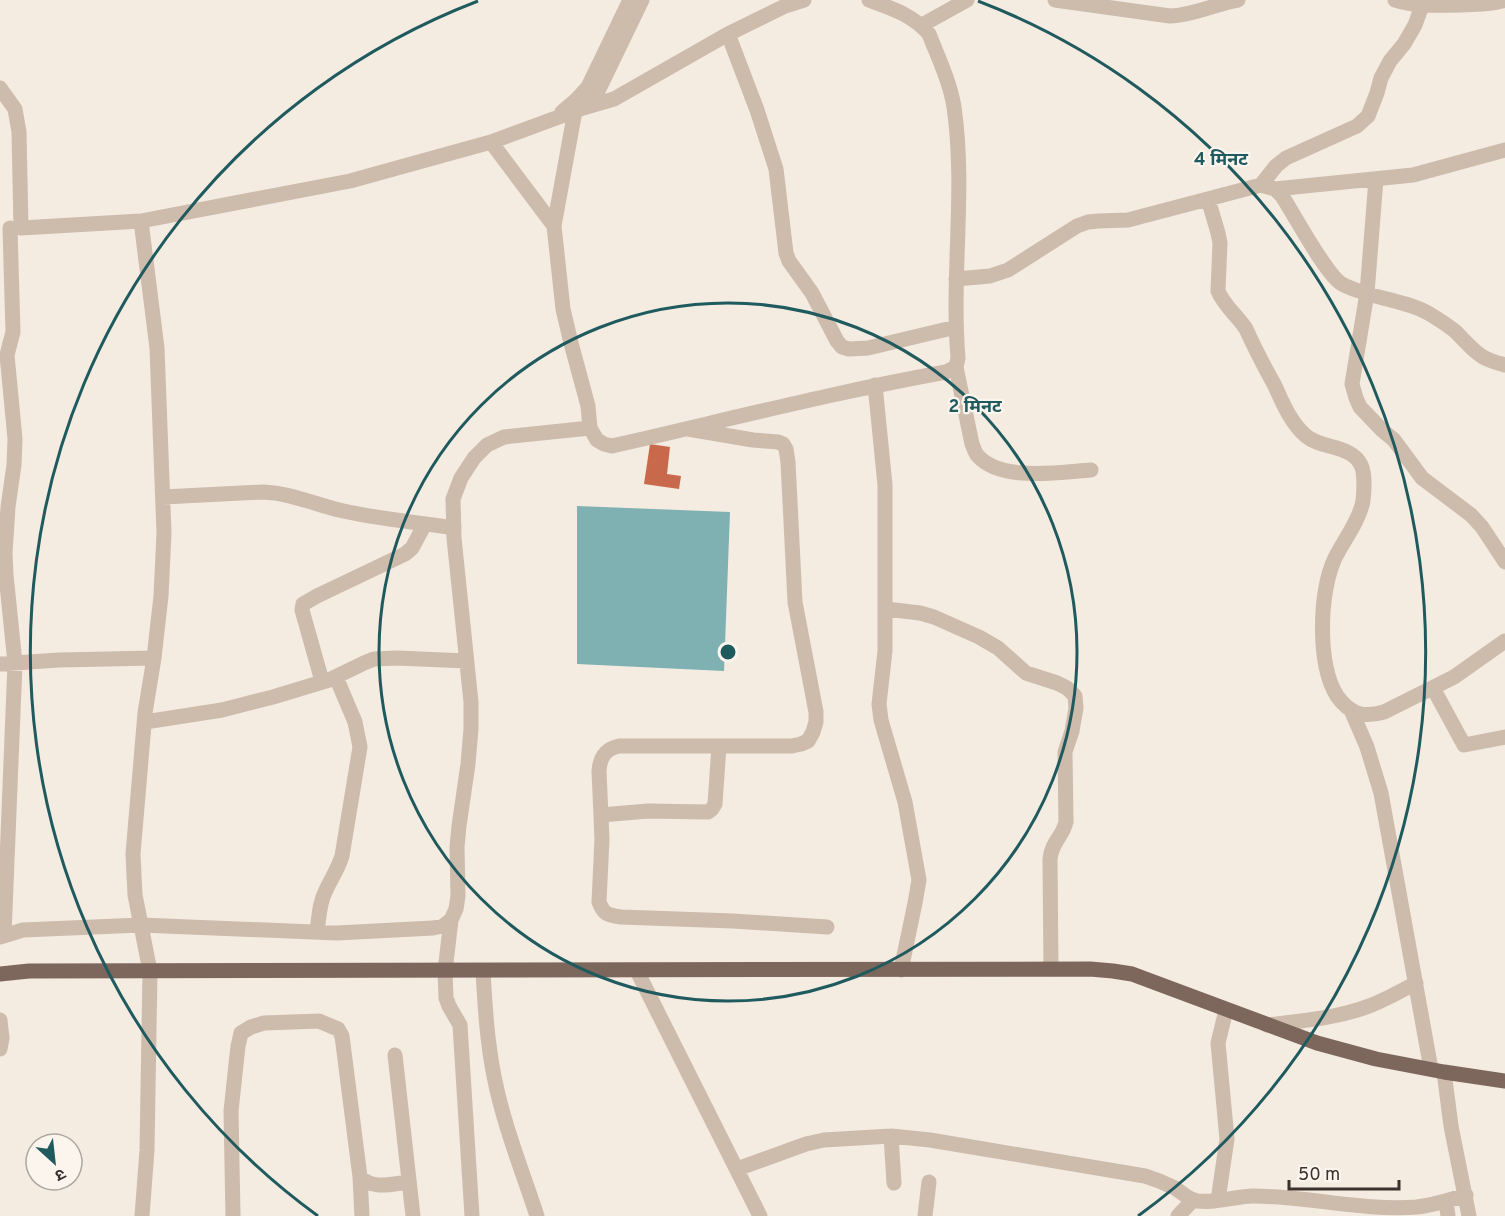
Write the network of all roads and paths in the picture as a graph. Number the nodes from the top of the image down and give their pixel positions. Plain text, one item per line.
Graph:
1 (630, 0) edge
2 (642, 0) edge
3 (804, 0) edge
4 (869, 0) edge
5 (967, 0) edge
6 (1055, 0) edge
7 (1238, 0) edge
8 (1395, 0) edge
9 (1505, 0) edge
10 (1423, 3) edge
11 (922, 25) junction
12 (728, 34) junction
13 (0, 88) edge
14 (579, 109) junction
15 (552, 119) junction
16 (491, 142) junction
17 (1505, 150) edge
18 (1376, 179) junction
19 (1268, 187) junction
20 (1208, 199) junction
21 (141, 221) junction
22 (554, 226) junction
23 (10, 228) edge
24 (956, 279) junction
25 (1367, 293) junction
26 (956, 327) junction
27 (1505, 365) edge
28 (956, 367) junction
29 (875, 385) junction
30 (590, 428) junction
31 (687, 429) junction
32 (1091, 470) dead end
33 (163, 497) junction
34 (425, 524) junction
35 (454, 528) junction
36 (1505, 562) edge
37 (886, 609) junction
38 (1505, 641) edge
39 (154, 658) junction
40 (467, 660) junction
41 (7, 664) edge
42 (329, 679) junction
43 (1433, 688) junction
44 (1351, 710) junction
45 (145, 722) junction
46 (1505, 737) edge
47 (719, 746) junction
48 (601, 815) junction
49 (451, 920) junction
50 (141, 925) junction
51 (827, 927) dead end
52 (317, 932) junction
53 (2, 936) edge
54 (1051, 969) junction
55 (637, 970) junction
56 (901, 970) junction
57 (150, 971) junction
58 (445, 971) junction
59 (483, 971) junction
60 (0, 974) edge
61 (1416, 983) junction
62 (1226, 1010) junction
63 (0, 1020) edge
64 (1267, 1025) junction
65 (0, 1049) edge
66 (395, 1055) dead end
67 (1437, 1070) junction
68 (1505, 1081) edge
69 (891, 1136) junction
70 (737, 1170) junction
71 (360, 1177) junction
72 (409, 1182) junction
73 (929, 1182) dead end
74 (894, 1183) dead end
75 (1466, 1195) junction
76 (1193, 1200) junction
77 (1218, 1200) junction
78 (1447, 1209) edge
79 (142, 1216) edge
80 (233, 1216) edge
81 (362, 1216) edge
82 (413, 1216) edge
83 (472, 1216) edge
84 (537, 1216) edge
85 (760, 1216) edge
86 (925, 1216) edge
87 (1178, 1216) edge
88 (1469, 1216) edge

1 - 15 street
2 - 14 street
3 - 12 street
4 - 11 street
5 - 11 street
6 - 7 street
8 - 10 street
9 - 10 street
10 - 19 street
11 - 24 street
12 - 14 street
12 - 26 street
13 - 23 street
14 - 15 street
14 - 22 street
15 - 16 street
16 - 21 street
16 - 22 street
17 - 18 street
18 - 19 street
18 - 25 street
19 - 20 street
19 - 25 street
20 - 24 street
20 - 44 street
21 - 23 street
21 - 33 street
22 - 30 street
23 - 41 street
24 - 26 street
25 - 27 street
25 - 36 street
26 - 28 street
28 - 29 street
28 - 32 street
29 - 31 street
29 - 37 street
30 - 31 street
30 - 35 street
31 - 47 street
33 - 34 street
33 - 39 street
34 - 35 street
34 - 42 street
35 - 40 street
37 - 54 street
37 - 56 street
38 - 43 street
39 - 41 street
39 - 45 street
40 - 42 street
40 - 49 street
41 - 53 street
42 - 45 street
42 - 52 street
43 - 44 street
43 - 46 street
44 - 61 street
45 - 50 street
47 - 48 street
47 - 48 street
48 - 51 street
49 - 52 street
49 - 58 street
50 - 52 street
50 - 53 street
50 - 57 street
54 - 56 main road
54 - 62 main road
55 - 56 main road
55 - 59 main road
55 - 70 street
57 - 58 main road
57 - 60 main road
57 - 79 street
58 - 59 main road
58 - 83 street
59 - 84 street
61 - 64 street
61 - 67 street
62 - 64 main road
62 - 77 street
63 - 65 street
64 - 67 main road
66 - 72 street
67 - 68 main road
67 - 75 street
69 - 70 street
69 - 74 street
69 - 76 street
70 - 85 street
71 - 72 street
71 - 80 street
71 - 81 street
72 - 82 street
73 - 86 street
75 - 78 street
75 - 88 street
76 - 77 street
76 - 87 street
77 - 78 street

